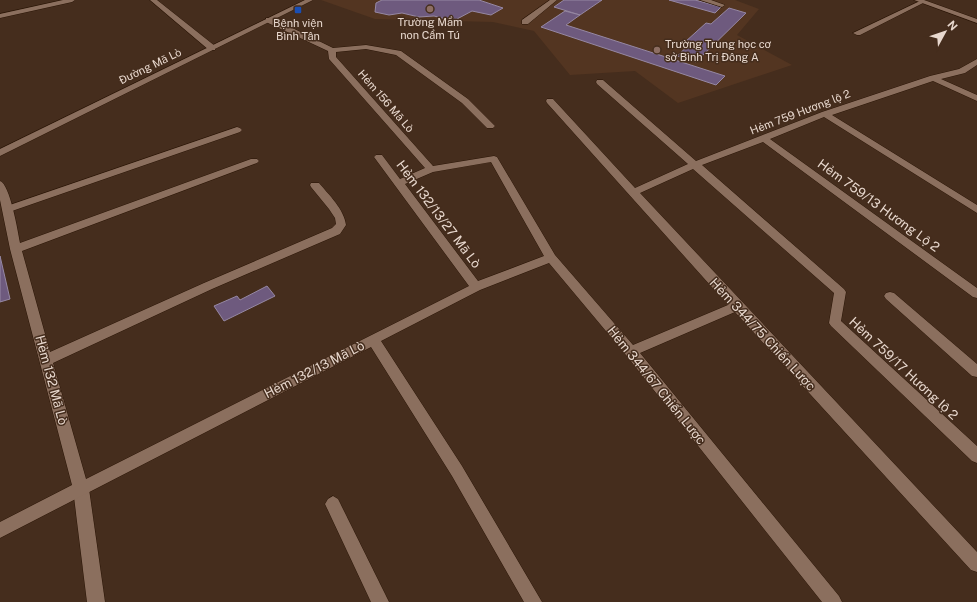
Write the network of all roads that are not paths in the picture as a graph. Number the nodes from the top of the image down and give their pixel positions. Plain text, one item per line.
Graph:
1 (72, 0) edge
2 (153, 0) edge
3 (310, 0) edge
4 (554, 0) edge
5 (703, 0) edge
6 (919, 1) edge
7 (722, 5) dead end
8 (0, 16) edge
9 (269, 20) junction
10 (977, 21) edge
11 (526, 22) dead end
12 (857, 33) dead end
13 (212, 48) junction
14 (332, 50) junction
15 (977, 61) edge
16 (932, 78) junction
17 (600, 82) dead end
18 (977, 98) edge
19 (550, 101) dead end
20 (825, 114) junction
21 (490, 126) dead end
22 (237, 130) dead end
23 (764, 139) junction
24 (0, 153) edge
25 (378, 157) dead end
26 (254, 161) dead end
27 (694, 166) junction
28 (431, 169) junction
29 (398, 183) junction
30 (0, 184) edge
31 (315, 185) dead end
32 (634, 192) junction
33 (8, 209) junction
34 (977, 210) edge
35 (16, 249) junction
36 (551, 258) junction
37 (476, 287) junction
38 (977, 294) edge
39 (890, 296) dead end
40 (737, 306) junction
41 (373, 339) junction
42 (631, 351) junction
43 (46, 360) junction
44 (977, 372) edge
45 (977, 456) edge
46 (81, 489) junction
47 (333, 504) dead end
48 (0, 530) edge
49 (977, 564) edge
50 (96, 602) edge
51 (380, 602) edge
52 (534, 602) edge
53 (833, 602) edge

1 - 8 street
2 - 13 street
3 - 9 street, Đường Mã Lò
4 - 11 street
5 - 7 street
6 - 10 street
6 - 12 street
9 - 13 street, Đường Mã Lò
9 - 14 street
13 - 24 street, Đường Mã Lò
14 - 21 street
14 - 28 street, Hẻm 156 Mã Lò
15 - 16 street, Hẻm 759 Hương lộ 2
16 - 18 street
16 - 20 street, Hẻm 759 Hương lộ 2
17 - 27 street
19 - 32 street, Hẻm 344/75 Chiến Lược
20 - 23 street, Hẻm 759 Hương lộ 2
20 - 34 street
22 - 33 street
23 - 27 street, Hẻm 759 Hương lộ 2
23 - 38 street, Hẻm 759/13 Hương Lộ 2
25 - 29 street, Hẻm 132/13/27 Mã Lò
26 - 35 street
27 - 32 street, Hẻm 759 Hương lộ 2
27 - 45 street, Hẻm 759/17 Hương lộ 2
28 - 29 street
28 - 36 street, Hẻm 344/67 Chiến Lược
29 - 37 street, Hẻm 132/13/27 Mã Lò
30 - 33 street, Hẻm 132 Mã Lò
31 - 43 street
32 - 40 street, Hẻm 344/75 Chiến Lược
33 - 35 street, Hẻm 132 Mã Lò
35 - 43 street, Hẻm 132 Mã Lò
36 - 37 street, Hẻm 132/13 Mã Lò
36 - 42 street, Hẻm 344/67 Chiến Lược
37 - 41 street, Hẻm 132/13 Mã Lò
39 - 44 street
40 - 42 street
40 - 49 street, Hẻm 344/75 Chiến Lược
41 - 46 street, Hẻm 132/13 Mã Lò
41 - 52 street
42 - 53 street, Hẻm 344/67 Chiến Lược
43 - 46 street, Hẻm 132 Mã Lò
46 - 48 street
46 - 50 street, Hẻm 132 Mã Lò
47 - 51 street

